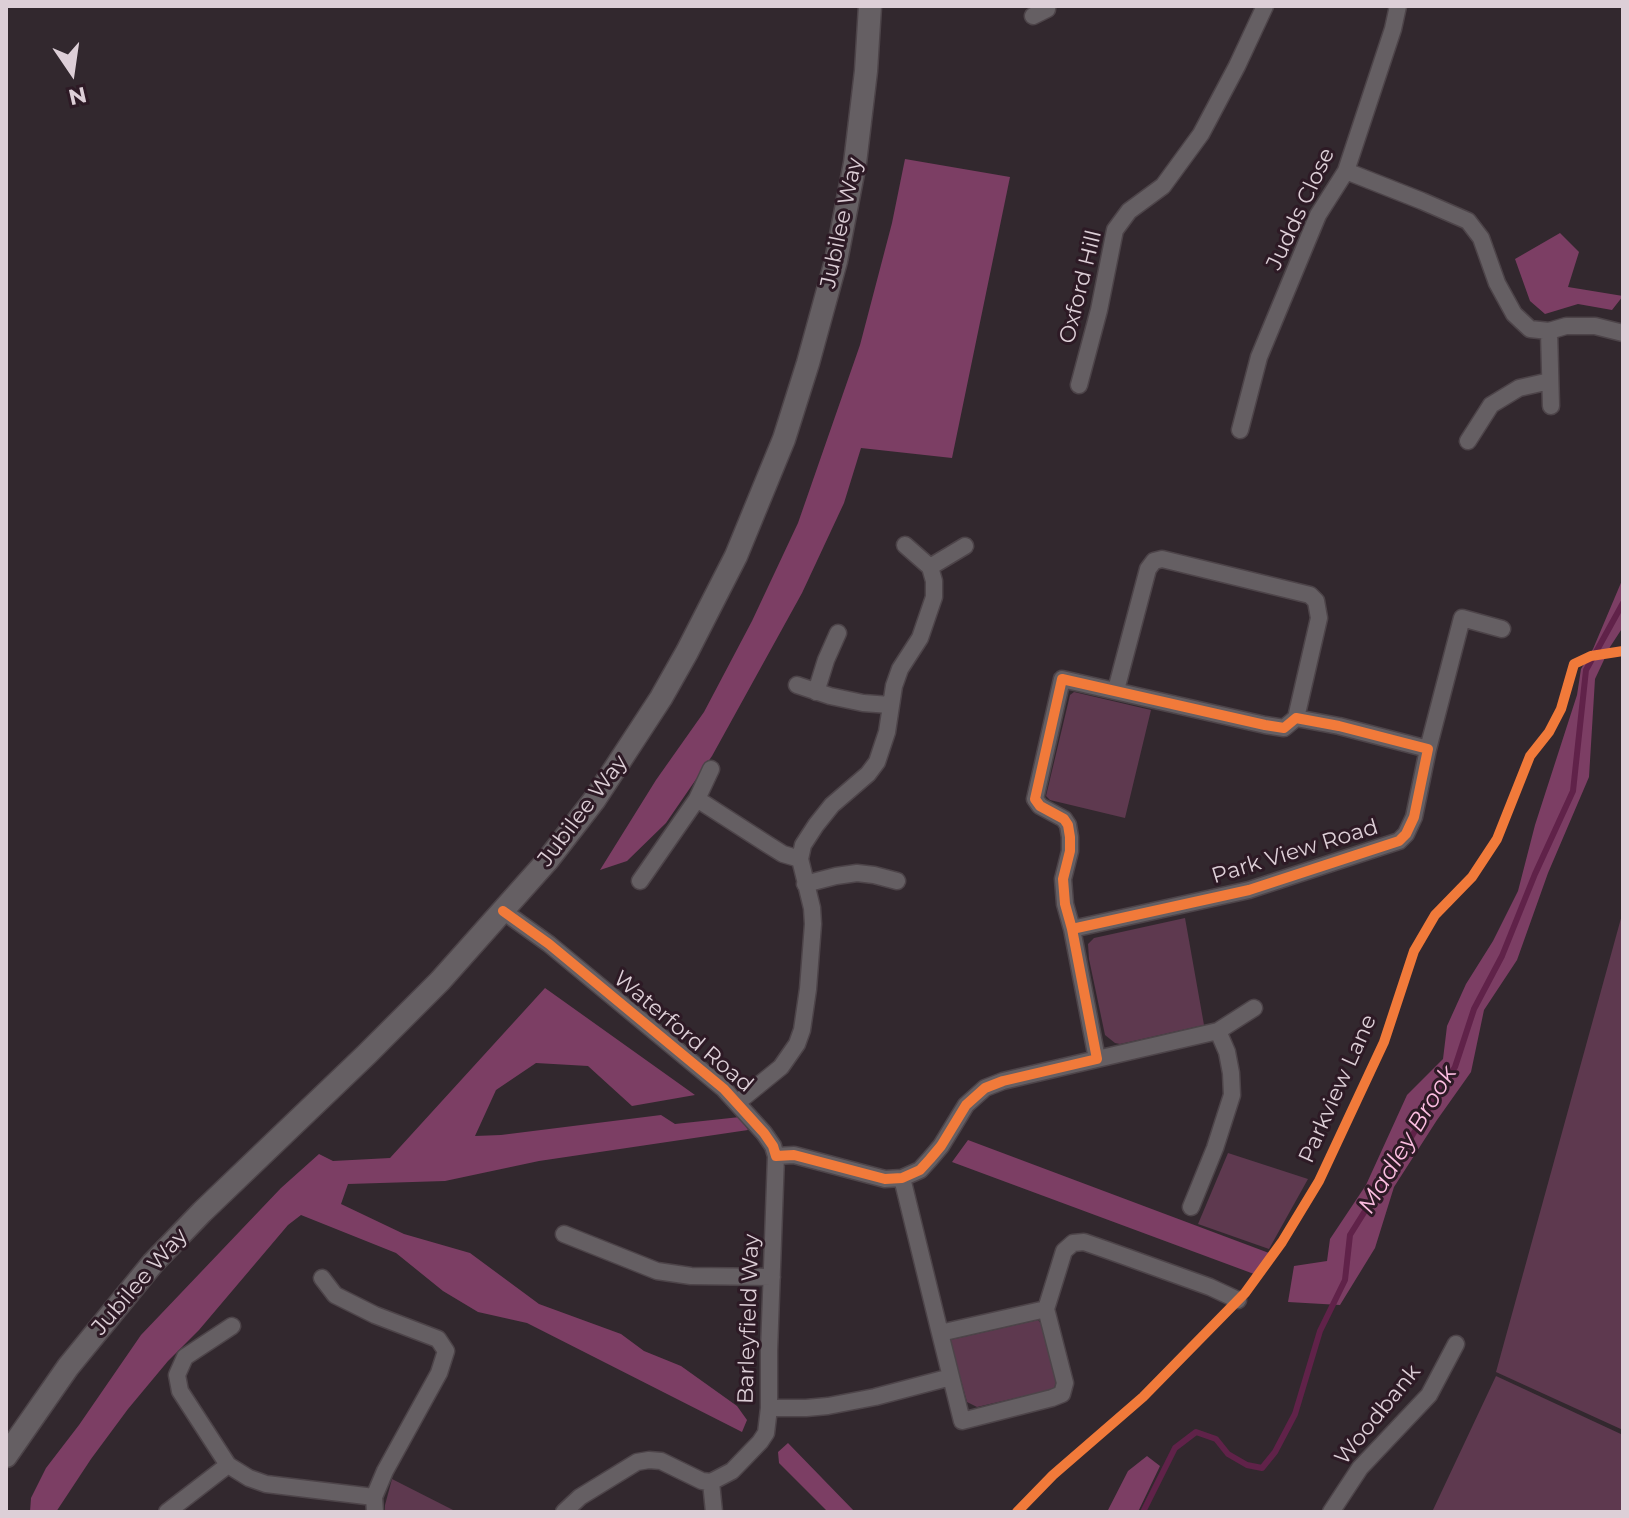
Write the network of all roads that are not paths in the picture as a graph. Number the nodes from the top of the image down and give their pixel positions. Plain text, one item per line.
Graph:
1 (870, 6) edge
2 (1047, 6) edge
3 (1265, 6) edge
4 (1398, 6) edge
5 (1033, 16) dead end
6 (1346, 171) junction
7 (1549, 331) junction
8 (1623, 333) edge
9 (1550, 381) junction
10 (1079, 385) dead end
11 (1551, 406) dead end
12 (1240, 430) dead end
13 (1468, 441) dead end
14 (905, 545) dead end
15 (965, 546) dead end
16 (930, 567) junction
17 (1502, 629) dead end
18 (838, 633) dead end
19 (797, 685) dead end
20 (1116, 690) junction
21 (816, 692) junction
22 (890, 705) junction
23 (1296, 718) junction
24 (1428, 749) junction
25 (711, 769) dead end
26 (697, 799) junction
27 (800, 859) junction
28 (640, 881) dead end
29 (897, 881) dead end
30 (805, 884) junction
31 (503, 911) junction
32 (1072, 929) junction
33 (1254, 1008) dead end
34 (1218, 1031) junction
35 (1097, 1059) junction
36 (738, 1102) junction
37 (776, 1156) junction
38 (902, 1178) junction
39 (1191, 1207) dead end
40 (564, 1234) dead end
41 (772, 1277) junction
42 (322, 1278) dead end
43 (1238, 1300) dead end
44 (1046, 1309) junction
45 (232, 1326) dead end
46 (940, 1333) junction
47 (1456, 1344) dead end
48 (951, 1377) junction
49 (769, 1408) junction
50 (6, 1456) edge
51 (228, 1465) junction
52 (711, 1482) junction
53 (375, 1505) edge
54 (167, 1512) edge
55 (564, 1512) edge
56 (714, 1512) edge
57 (1331, 1512) edge

1 - 31 street, Jubilee Way
2 - 5 street
3 - 10 street, Oxford Hill
4 - 6 street, Judds Close
6 - 7 street
6 - 12 street, Judds Close
7 - 8 street
7 - 9 street
9 - 11 street
9 - 13 street
14 - 16 street
15 - 16 street
16 - 22 street
17 - 24 street, Park View Road
18 - 21 street
19 - 21 street
20 - 23 street
20 - 23 street
20 - 32 street
21 - 22 street
22 - 27 street
23 - 24 street
24 - 32 street, Park View Road
25 - 26 street
26 - 27 street
26 - 28 street
27 - 30 street
29 - 30 street
30 - 36 street
31 - 36 street, Waterford Road
31 - 50 street, Jubilee Way
32 - 35 street
33 - 34 street
34 - 35 street
34 - 39 street
35 - 38 street
36 - 37 street, Waterford Road
37 - 38 street
37 - 41 street, Barleyfield Way
38 - 46 street
40 - 41 street
41 - 49 street, Barleyfield Way
42 - 53 street
43 - 44 street
44 - 46 street
44 - 48 street
45 - 51 street
46 - 48 street
47 - 57 street, Woodbank
48 - 49 street
49 - 52 street, Barleyfield Way
51 - 53 street
51 - 54 street
52 - 55 street
52 - 56 street

